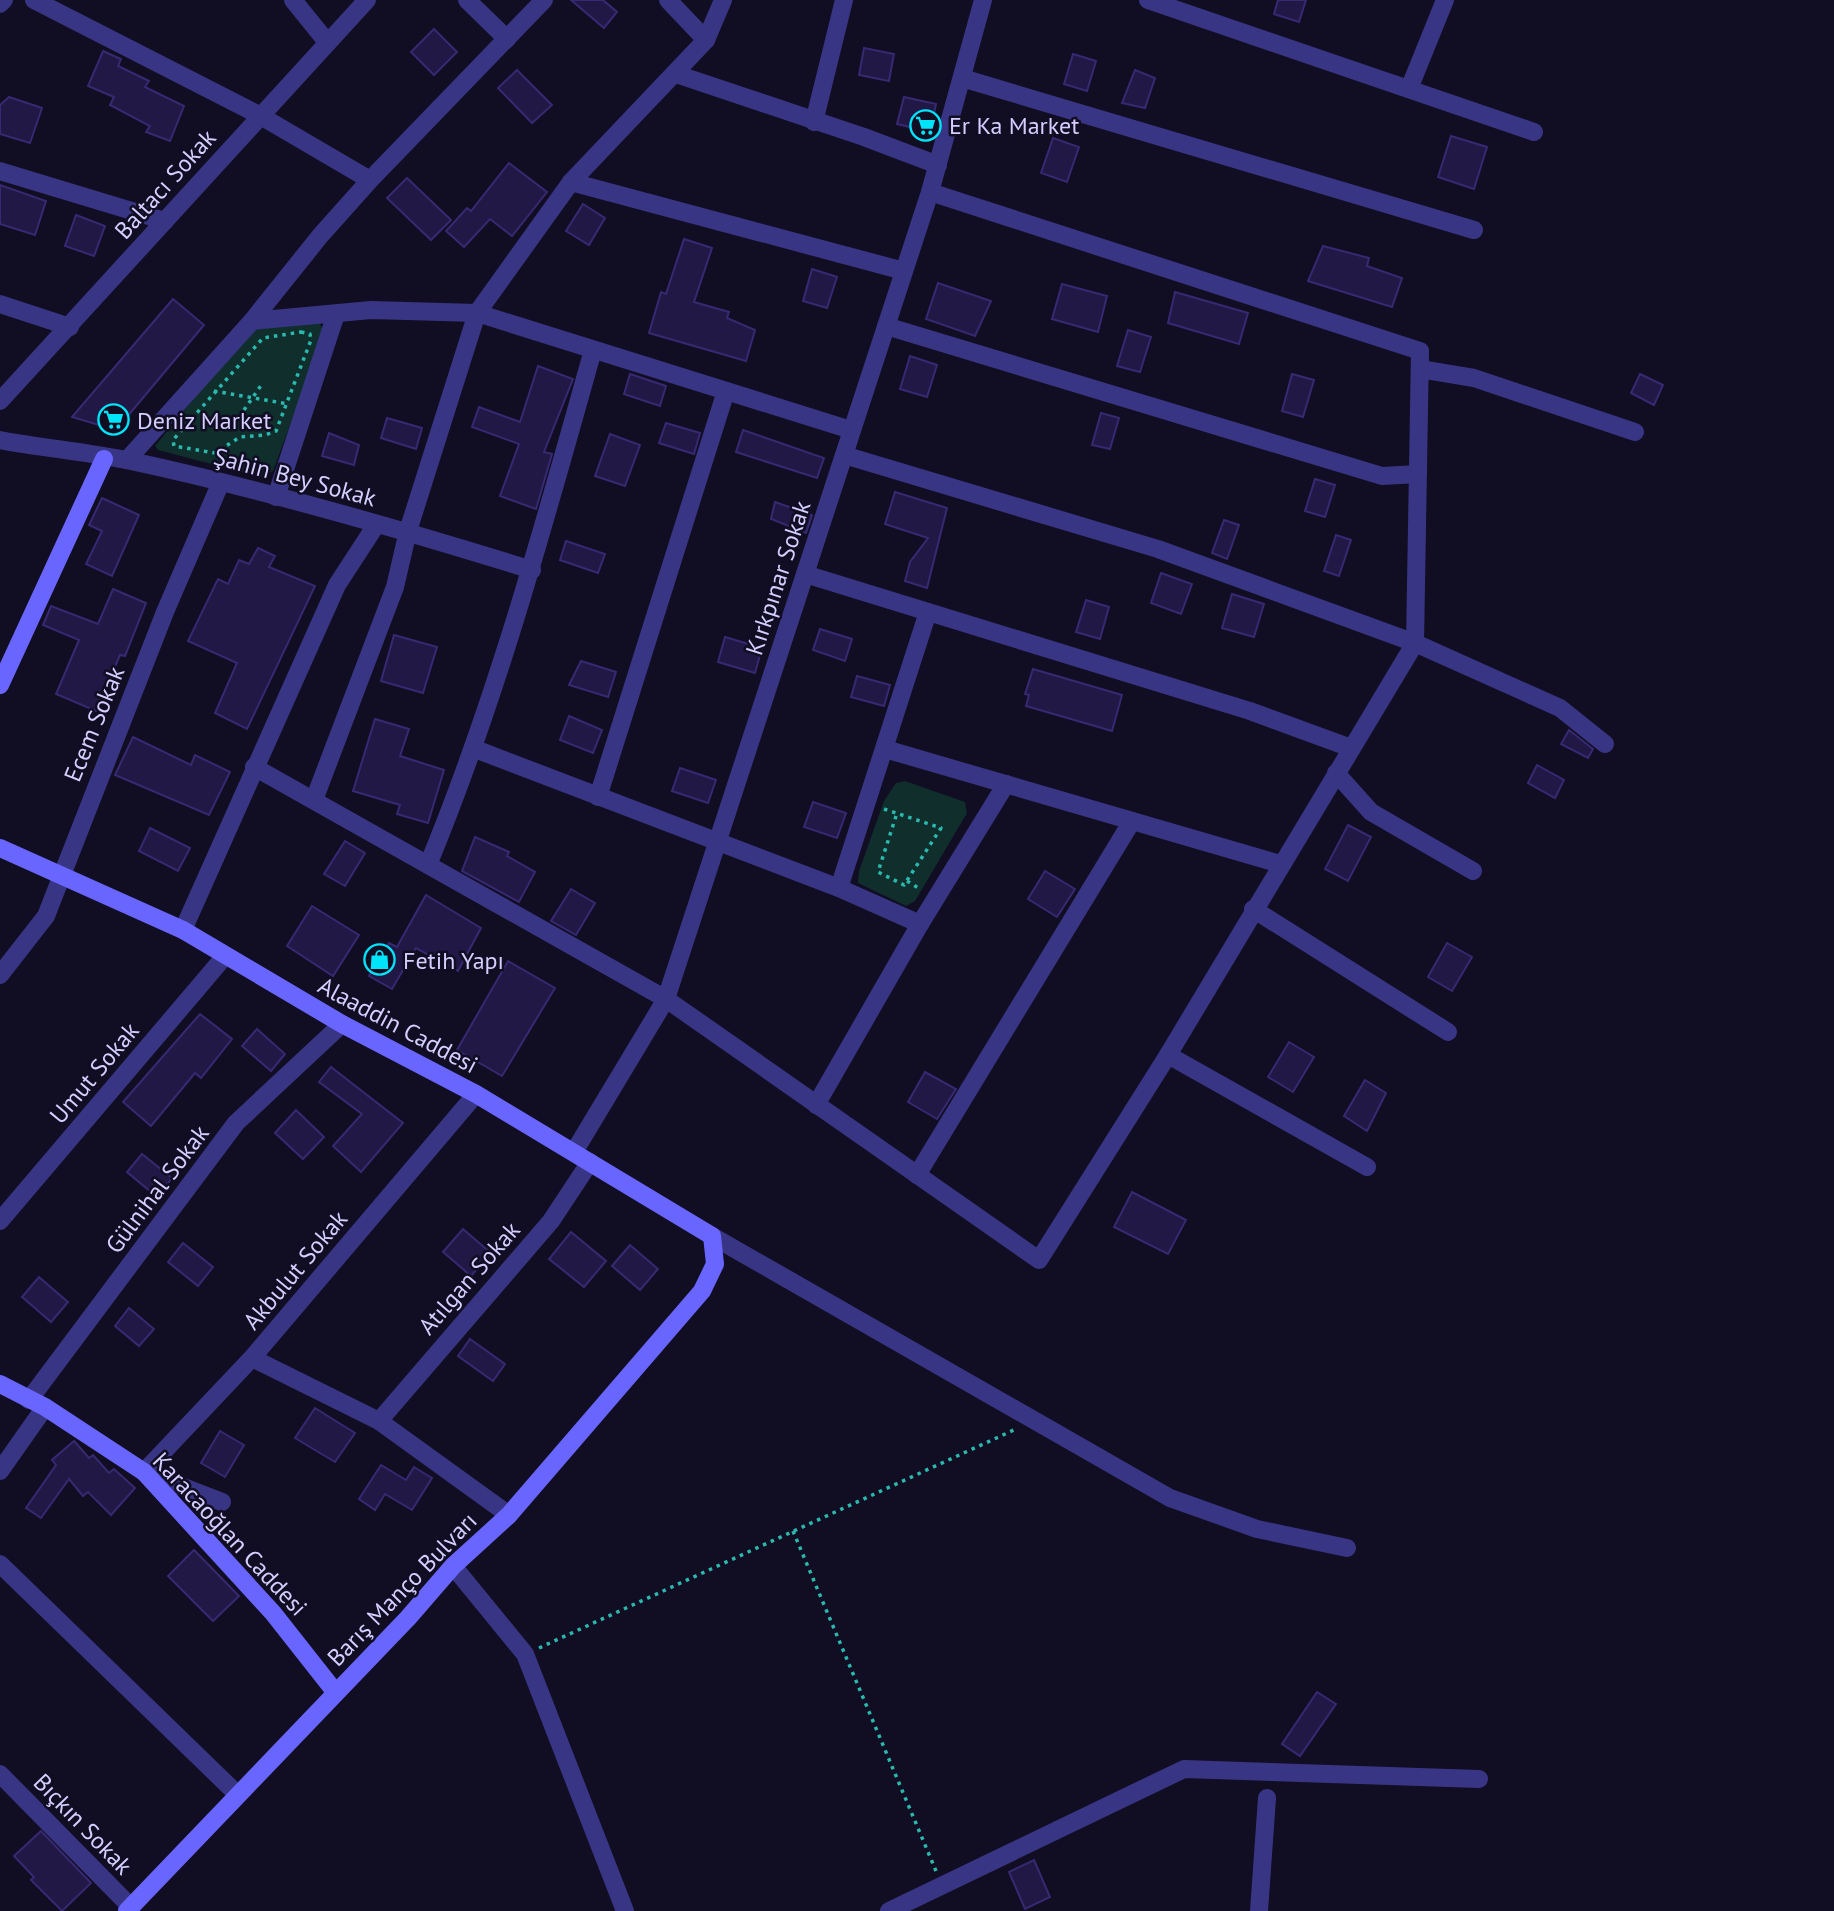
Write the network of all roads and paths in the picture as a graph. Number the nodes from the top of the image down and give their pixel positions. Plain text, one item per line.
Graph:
1 (4, 0) edge
2 (34, 0) edge
3 (293, 0) edge
4 (367, 0) edge
5 (467, 0) edge
6 (544, 0) edge
7 (668, 0) edge
8 (723, 0) edge
9 (844, 0) edge
10 (983, 0) edge
11 (1148, 0) edge
12 (1445, 0) edge
13 (0, 4) edge
14 (507, 39) junction
15 (706, 40) junction
16 (327, 42) junction
17 (676, 74) junction
18 (962, 78) junction
19 (1409, 89) junction
20 (259, 115) junction
21 (814, 121) junction
22 (1534, 132) dead end
23 (937, 165) junction
24 (0, 171) edge
25 (370, 180) junction
26 (572, 183) junction
27 (930, 192) junction
28 (165, 221) junction
29 (1474, 230) dead end
30 (904, 271) junction
31 (0, 304) edge
32 (477, 313) junction
33 (336, 314) junction
34 (252, 321) junction
35 (886, 326) junction
36 (70, 327) junction
37 (593, 350) junction
38 (1420, 369) junction
39 (195, 381) junction
40 (262, 384) dead end
41 (726, 391) junction
42 (214, 392) junction
43 (252, 398) junction
44 (0, 401) edge
45 (288, 404) junction
46 (244, 410) dead end
47 (851, 430) junction
48 (1636, 432) dead end
49 (0, 440) edge
50 (844, 455) junction
51 (104, 458) junction
52 (127, 460) junction
53 (1418, 474) junction
54 (221, 482) junction
55 (276, 497) junction
56 (376, 525) junction
57 (408, 531) junction
58 (532, 570) junction
59 (805, 574) junction
60 (928, 611) junction
61 (1415, 643) junction
62 (0, 685) edge
63 (1605, 744) dead end
64 (1351, 748) junction
65 (475, 749) junction
66 (885, 749) junction
67 (254, 767) junction
68 (1335, 773) junction
69 (1006, 784) junction
70 (598, 797) junction
71 (314, 800) junction
72 (882, 808) dead end
73 (897, 813) junction
74 (1132, 821) junction
75 (717, 843) junction
76 (0, 848) edge
77 (1280, 864) junction
78 (428, 865) junction
79 (1473, 871) dead end
80 (61, 874) junction
81 (907, 881) junction
82 (839, 888) junction
83 (922, 890) dead end
84 (1253, 909) junction
85 (920, 924) junction
86 (183, 930) junction
87 (225, 956) junction
88 (0, 975) edge
89 (666, 999) junction
90 (342, 1024) junction
91 (1448, 1032) dead end
92 (1168, 1055) junction
93 (476, 1094) junction
94 (816, 1105) junction
95 (574, 1152) junction
96 (590, 1162) junction
97 (1367, 1167) dead end
98 (917, 1175) junction
99 (0, 1221) edge
100 (712, 1236) junction
101 (252, 1358) junction
102 (0, 1384) edge
103 (37, 1404) junction
104 (379, 1421) junction
105 (1035, 1421) junction
106 (0, 1471) edge
107 (144, 1472) junction
108 (222, 1502) dead end
109 (509, 1514) junction
110 (793, 1531) junction
111 (1347, 1548) dead end
112 (0, 1564) edge
113 (453, 1566) junction
114 (525, 1654) junction
115 (336, 1693) junction
116 (0, 1774) edge
117 (1479, 1779) dead end
118 (237, 1794) junction
119 (1267, 1798) dead end
120 (942, 1885) junction
121 (129, 1909) edge
122 (625, 1911) edge
123 (889, 1911) edge
124 (1259, 1911) edge

1 - 13 street
2 - 20 street
3 - 16 street
4 - 16 street, Baltacı Sokak
5 - 14 street
6 - 14 street
7 - 15 street
8 - 15 street
9 - 21 street
10 - 18 street, Kırkpınar Sokak
11 - 19 street
12 - 19 street
14 - 25 street
15 - 17 street
16 - 20 street, Baltacı Sokak
17 - 21 street
17 - 26 street
18 - 23 street, Kırkpınar Sokak
18 - 29 street
19 - 22 street
20 - 25 street
20 - 28 street, Baltacı Sokak
21 - 23 street
23 - 27 street, Kırkpınar Sokak
24 - 28 street
25 - 34 street
26 - 30 street
26 - 32 street
27 - 30 street, Kırkpınar Sokak
27 - 38 street
28 - 36 street, Baltacı Sokak
30 - 35 street, Kırkpınar Sokak
31 - 36 street
32 - 33 street
32 - 37 street
32 - 57 street
33 - 34 street
33 - 55 street
34 - 39 street
35 - 47 street, Kırkpınar Sokak
35 - 53 street
36 - 44 street, Baltacı Sokak
37 - 41 street
37 - 58 street
38 - 48 street
38 - 53 street
39 - 42 path
39 - 52 street
40 - 43 path
41 - 47 street
41 - 70 street
42 - 43 path
42 - 45 path
42 - 45 path
43 - 45 path
43 - 46 path
47 - 50 street, Kırkpınar Sokak
49 - 51 street, Şahin Bey Sokak
50 - 59 street, Kırkpınar Sokak
50 - 61 street
51 - 52 street, Şahin Bey Sokak
51 - 62 street
52 - 54 street, Şahin Bey Sokak
53 - 61 street
54 - 55 street, Şahin Bey Sokak
54 - 80 street, Ecem Sokak
55 - 56 street, Şahin Bey Sokak
56 - 57 street, Şahin Bey Sokak
56 - 67 street
57 - 58 street, Şahin Bey Sokak
57 - 71 street
58 - 65 street
59 - 60 street
59 - 75 street, Kırkpınar Sokak
60 - 64 street
60 - 66 street
61 - 63 street
61 - 64 street
64 - 68 street
65 - 70 street
65 - 78 street
66 - 69 street
66 - 82 street
67 - 71 street
67 - 86 street
68 - 77 street
68 - 79 street
69 - 74 street
69 - 85 street
70 - 75 street
71 - 78 street
72 - 73 path
73 - 81 path
73 - 81 path
74 - 77 street
74 - 98 street
75 - 82 street
75 - 89 street, Kırkpınar Sokak
76 - 80 street, Alaaddin Caddesi
77 - 84 street
78 - 89 street
80 - 86 street, Alaaddin Caddesi
80 - 88 street, Ecem Sokak
81 - 83 path
82 - 85 street
84 - 91 street
84 - 92 street
85 - 94 street
86 - 87 street, Alaaddin Caddesi
87 - 90 street, Alaaddin Caddesi
87 - 99 street, Umut Sokak
89 - 94 street
89 - 95 street, Kırkpınar Sokak
90 - 93 street, Alaaddin Caddesi
90 - 103 street, Gülnihal Sokak
92 - 97 street
92 - 98 street
93 - 95 street, Alaaddin Caddesi
93 - 101 street, Akbulut Sokak
94 - 98 street
95 - 96 street, Alaaddin Caddesi
96 - 100 street, Alaaddin Caddesi
96 - 104 street, Atılgan Sokak
100 - 105 street
100 - 109 street, Barış Manço Bulvarı
101 - 104 street
101 - 107 street, Akbulut Sokak
102 - 103 street, Karacaoğlan Caddesi
103 - 106 street, Gülnihal Sokak
103 - 107 street, Karacaoğlan Caddesi
104 - 109 street
105 - 110 path
105 - 111 street
107 - 108 street
107 - 115 street, Karacaoğlan Caddesi
109 - 113 street, Barış Manço Bulvarı
110 - 114 path
110 - 120 path
112 - 118 street
113 - 114 street
113 - 115 street, Barış Manço Bulvarı
114 - 122 street
115 - 118 street, Barış Manço Bulvarı
116 - 121 street, Bıçkın Sokak
117 - 120 street
118 - 121 street, Barış Manço Bulvarı
119 - 124 street
120 - 123 street

